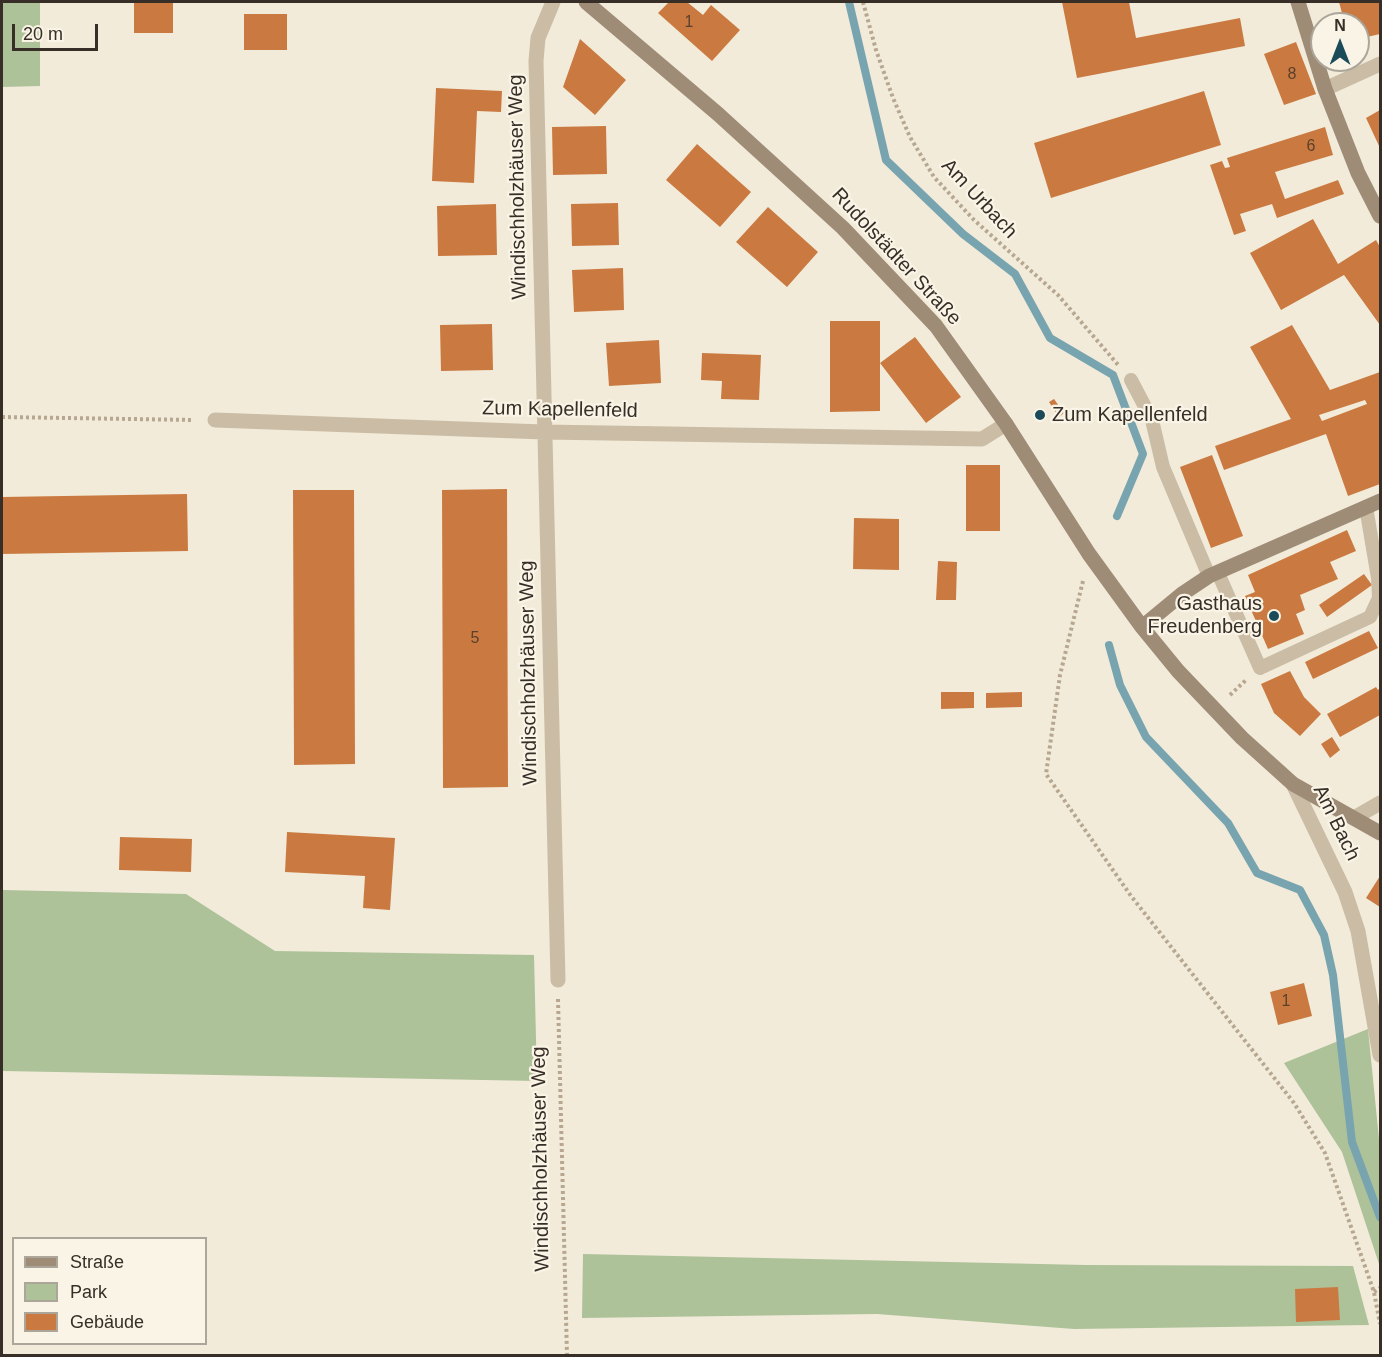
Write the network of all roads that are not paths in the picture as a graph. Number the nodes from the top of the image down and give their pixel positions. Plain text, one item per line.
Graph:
1 (553, 2) edge
2 (586, 2) edge
3 (1298, 2) edge
4 (1380, 64) edge
5 (1325, 89) junction
6 (1380, 216) edge
7 (1131, 380) road end
8 (215, 420) road end
9 (1006, 424) junction
10 (544, 432) junction
11 (1380, 501) edge
12 (1366, 507) junction
13 (1214, 574) junction
14 (1142, 627) junction
15 (1293, 784) junction
16 (1380, 803) edge
17 (1354, 818) junction
18 (1380, 833) edge
19 (558, 980) road end
20 (1380, 1055) edge

1 - 10 street, Windischholzhäuser Weg
2 - 9 street, Rudolstädter Straße
3 - 5 street
4 - 5 street
5 - 6 street
7 - 13 lane
8 - 10 street, Zum Kapellenfeld
9 - 10 street, Zum Kapellenfeld
9 - 14 street, Rudolstädter Straße
10 - 19 street, Windischholzhäuser Weg
11 - 12 street
12 - 13 street
12 - 13 lane
13 - 14 street
14 - 15 street, Rudolstädter Straße
15 - 17 street, Rudolstädter Straße
15 - 20 street, Am Bach
16 - 17 street
17 - 18 street, Rudolstädter Straße

